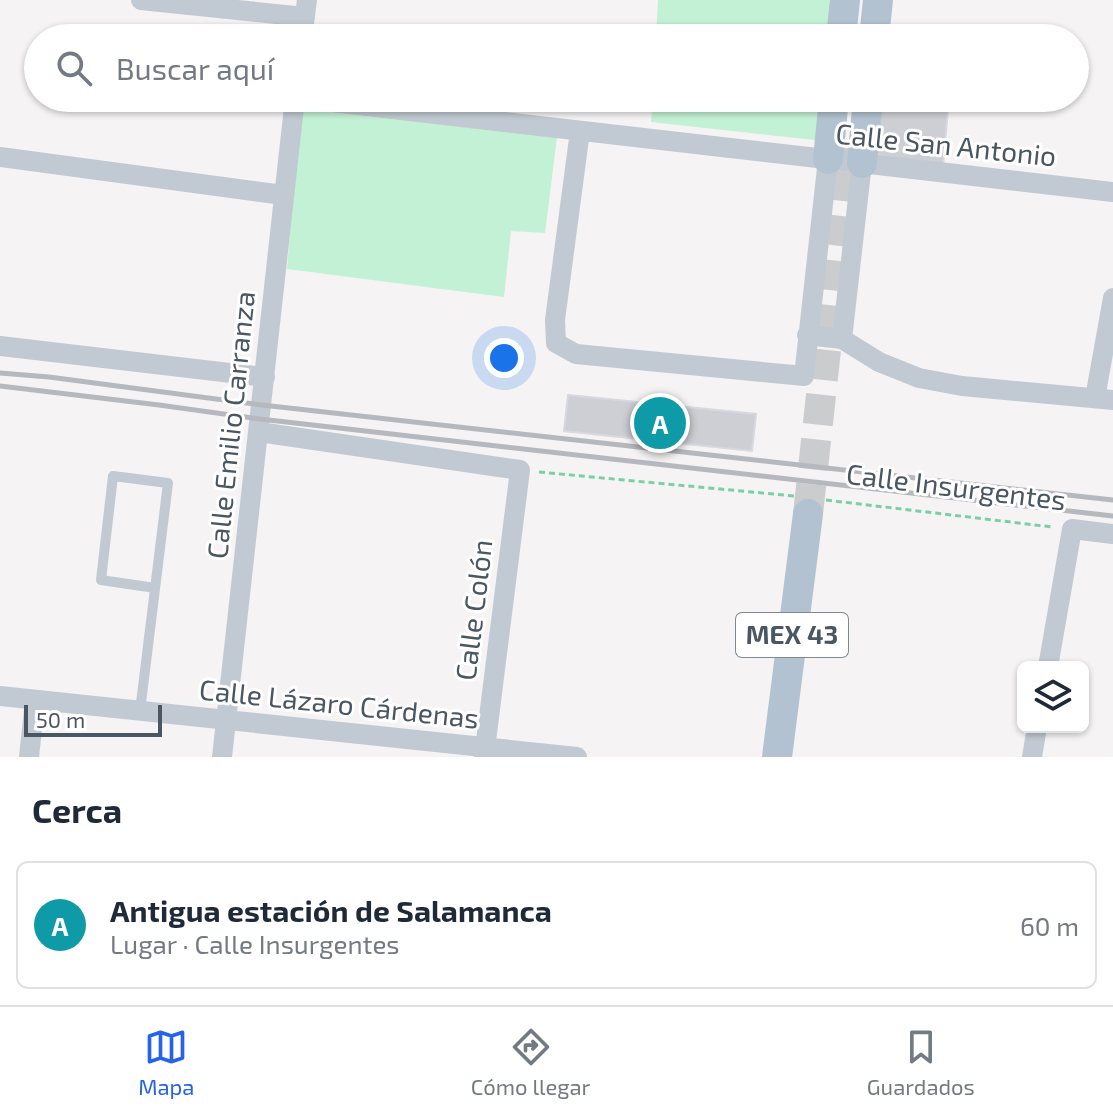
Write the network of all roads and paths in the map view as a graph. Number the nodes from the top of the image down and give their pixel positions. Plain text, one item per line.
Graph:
1 (141, 0) edge
2 (845, 0) edge
3 (864, 0) edge
4 (878, 0) edge
5 (306, 8) edge
6 (842, 24) edge
7 (861, 24) edge
8 (875, 24) edge
9 (294, 112) edge
10 (416, 112) edge
11 (837, 112) edge
12 (851, 112) edge
13 (862, 112) edge
14 (580, 131) junction
15 (846, 154) junction
16 (0, 157) edge
17 (1113, 192) edge
18 (283, 195) junction
19 (1113, 298) edge
20 (807, 335) junction
21 (842, 339) junction
22 (0, 346) edge
23 (265, 377) junction
24 (1104, 399) edge
25 (259, 432) junction
26 (520, 470) junction
27 (806, 501) junction
28 (1072, 529) junction
29 (1113, 534) edge
30 (155, 588) junction
31 (1049, 661) edge
32 (0, 696) edge
33 (35, 700) junction
34 (140, 711) junction
35 (226, 720) junction
36 (1036, 733) edge
37 (485, 752) edge
38 (29, 757) edge
39 (222, 757) edge
40 (577, 757) edge
41 (777, 757) edge
42 (1032, 757) edge

1 - 5 street
2 - 6 main road
3 - 7 main road
4 - 8 main road
9 - 18 street, Calle Emilio Carranza
10 - 14 street, Calle San Antonio
11 - 15 main road
12 - 15 main road
13 - 15 main road
14 - 15 street, Calle San Antonio
14 - 20 street
15 - 17 street, Calle San Antonio
15 - 20 street
15 - 21 street
16 - 18 street
18 - 23 street, Calle Emilio Carranza
19 - 24 street
20 - 21 street
21 - 24 street
22 - 23 street
23 - 25 street, Calle Emilio Carranza
25 - 26 street
25 - 35 street, Calle Emilio Carranza
26 - 27 path, Calle Insurgentes
26 - 37 street, Calle Colón
27 - 28 path, Calle Insurgentes
27 - 41 main road, MEX 43
28 - 29 street, Calle Insurgentes
28 - 31 street
30 - 30 lane
30 - 34 lane
32 - 33 street, Calle Lázaro Cárdenas
33 - 34 street, Calle Lázaro Cárdenas
33 - 38 street
34 - 35 street, Calle Lázaro Cárdenas
35 - 37 street, Calle Lázaro Cárdenas
35 - 39 street, Calle Emilio Carranza
36 - 42 street
37 - 40 street, Calle Lázaro Cárdenas

